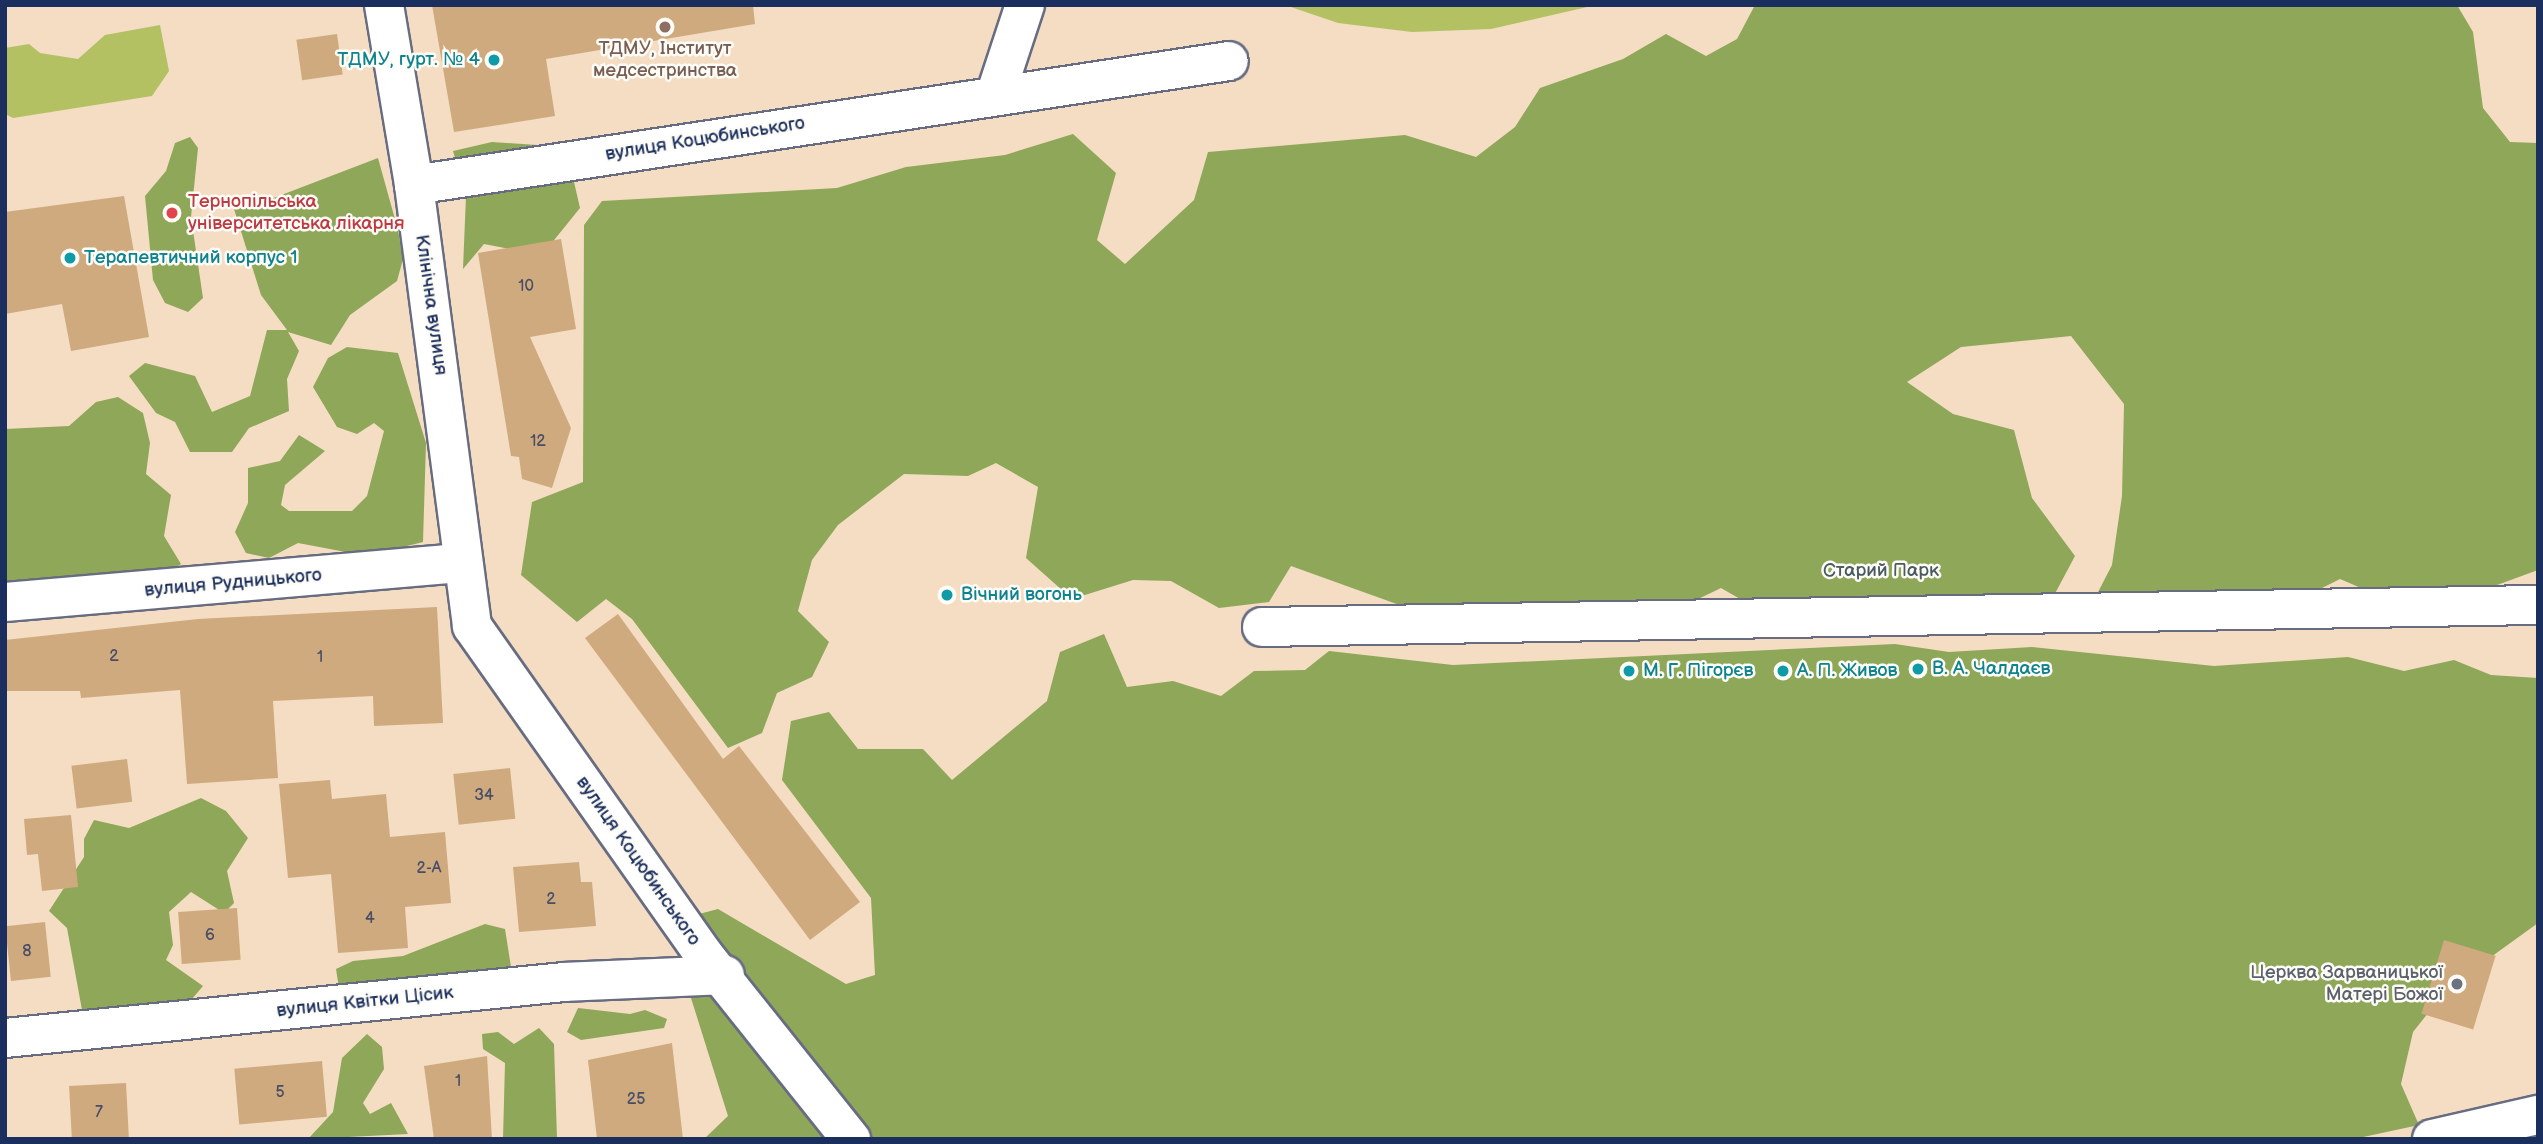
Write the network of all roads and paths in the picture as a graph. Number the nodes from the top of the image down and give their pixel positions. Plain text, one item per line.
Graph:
1 (384, 5) edge
2 (1025, 5) edge
3 (1229, 61) dead end
4 (996, 93) junction
5 (414, 185) junction
6 (461, 563) junction
7 (5, 602) edge
8 (2538, 604) edge
9 (1262, 627) dead end
10 (725, 975) junction
11 (5, 1038) edge
12 (2538, 1115) edge
13 (851, 1139) edge
14 (2432, 1139) edge

1 - 5 street, Клінічна вулиця
2 - 4 street
3 - 4 street, вулиця Коцюбинського
4 - 5 street, вулиця Коцюбинського
5 - 6 street, Клінічна вулиця
6 - 7 street, вулиця Рудницького
6 - 10 street, вулиця Коцюбинського
8 - 9 street
10 - 11 street, вулиця Квітки Цісик
10 - 13 street, вулиця Коцюбинського
12 - 14 street

